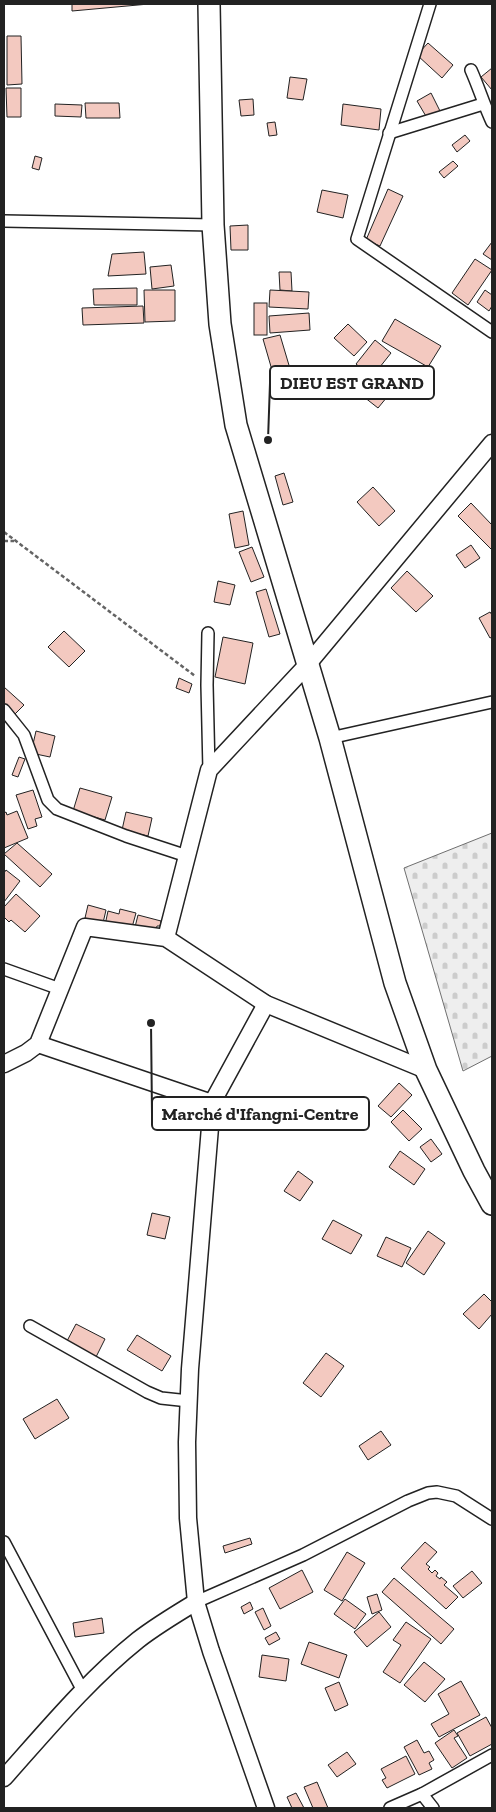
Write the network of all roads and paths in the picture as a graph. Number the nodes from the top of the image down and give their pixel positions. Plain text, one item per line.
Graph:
1 (209, 4) edge
2 (430, 4) edge
3 (471, 70) dead end
4 (483, 104) junction
5 (492, 122) edge
6 (389, 133) junction
7 (4, 221) edge
8 (213, 225) junction
9 (492, 332) edge
10 (492, 443) edge
11 (4, 532) edge
12 (4, 541) edge
13 (14, 541) junction
14 (208, 633) dead end
15 (308, 664) junction
16 (207, 685) junction
17 (492, 702) edge
18 (4, 710) edge
19 (330, 738) junction
20 (209, 770) junction
21 (187, 856) junction
22 (166, 938) junction
23 (4, 969) edge
24 (60, 989) junction
25 (266, 1004) junction
26 (38, 1044) junction
27 (4, 1064) edge
28 (426, 1070) junction
29 (212, 1103) junction
30 (492, 1204) edge
31 (30, 1326) dead end
32 (189, 1401) junction
33 (492, 1519) edge
34 (4, 1542) edge
35 (196, 1602) junction
36 (83, 1691) junction
37 (492, 1755) edge
38 (4, 1778) edge
39 (422, 1794) junction
40 (266, 1808) edge
41 (390, 1808) edge
42 (433, 1808) edge

1 - 8 highway
2 - 6 street
3 - 4 street
4 - 5 street
4 - 6 street
6 - 9 street
7 - 8 street
8 - 15 highway
10 - 15 street
11 - 13 path
12 - 13 path
13 - 16 path
14 - 16 street
15 - 19 highway
15 - 20 street
16 - 20 street
17 - 19 street
18 - 21 street
19 - 28 highway
20 - 21 street
21 - 22 street
22 - 24 street
22 - 25 street
23 - 24 street
24 - 26 street
25 - 28 street
25 - 29 street
26 - 27 street
26 - 29 street
28 - 30 highway
29 - 32 street
31 - 32 street
32 - 35 street
33 - 35 street
34 - 36 street
35 - 36 street
35 - 40 street
36 - 38 street
37 - 39 street
39 - 41 street
39 - 42 street

